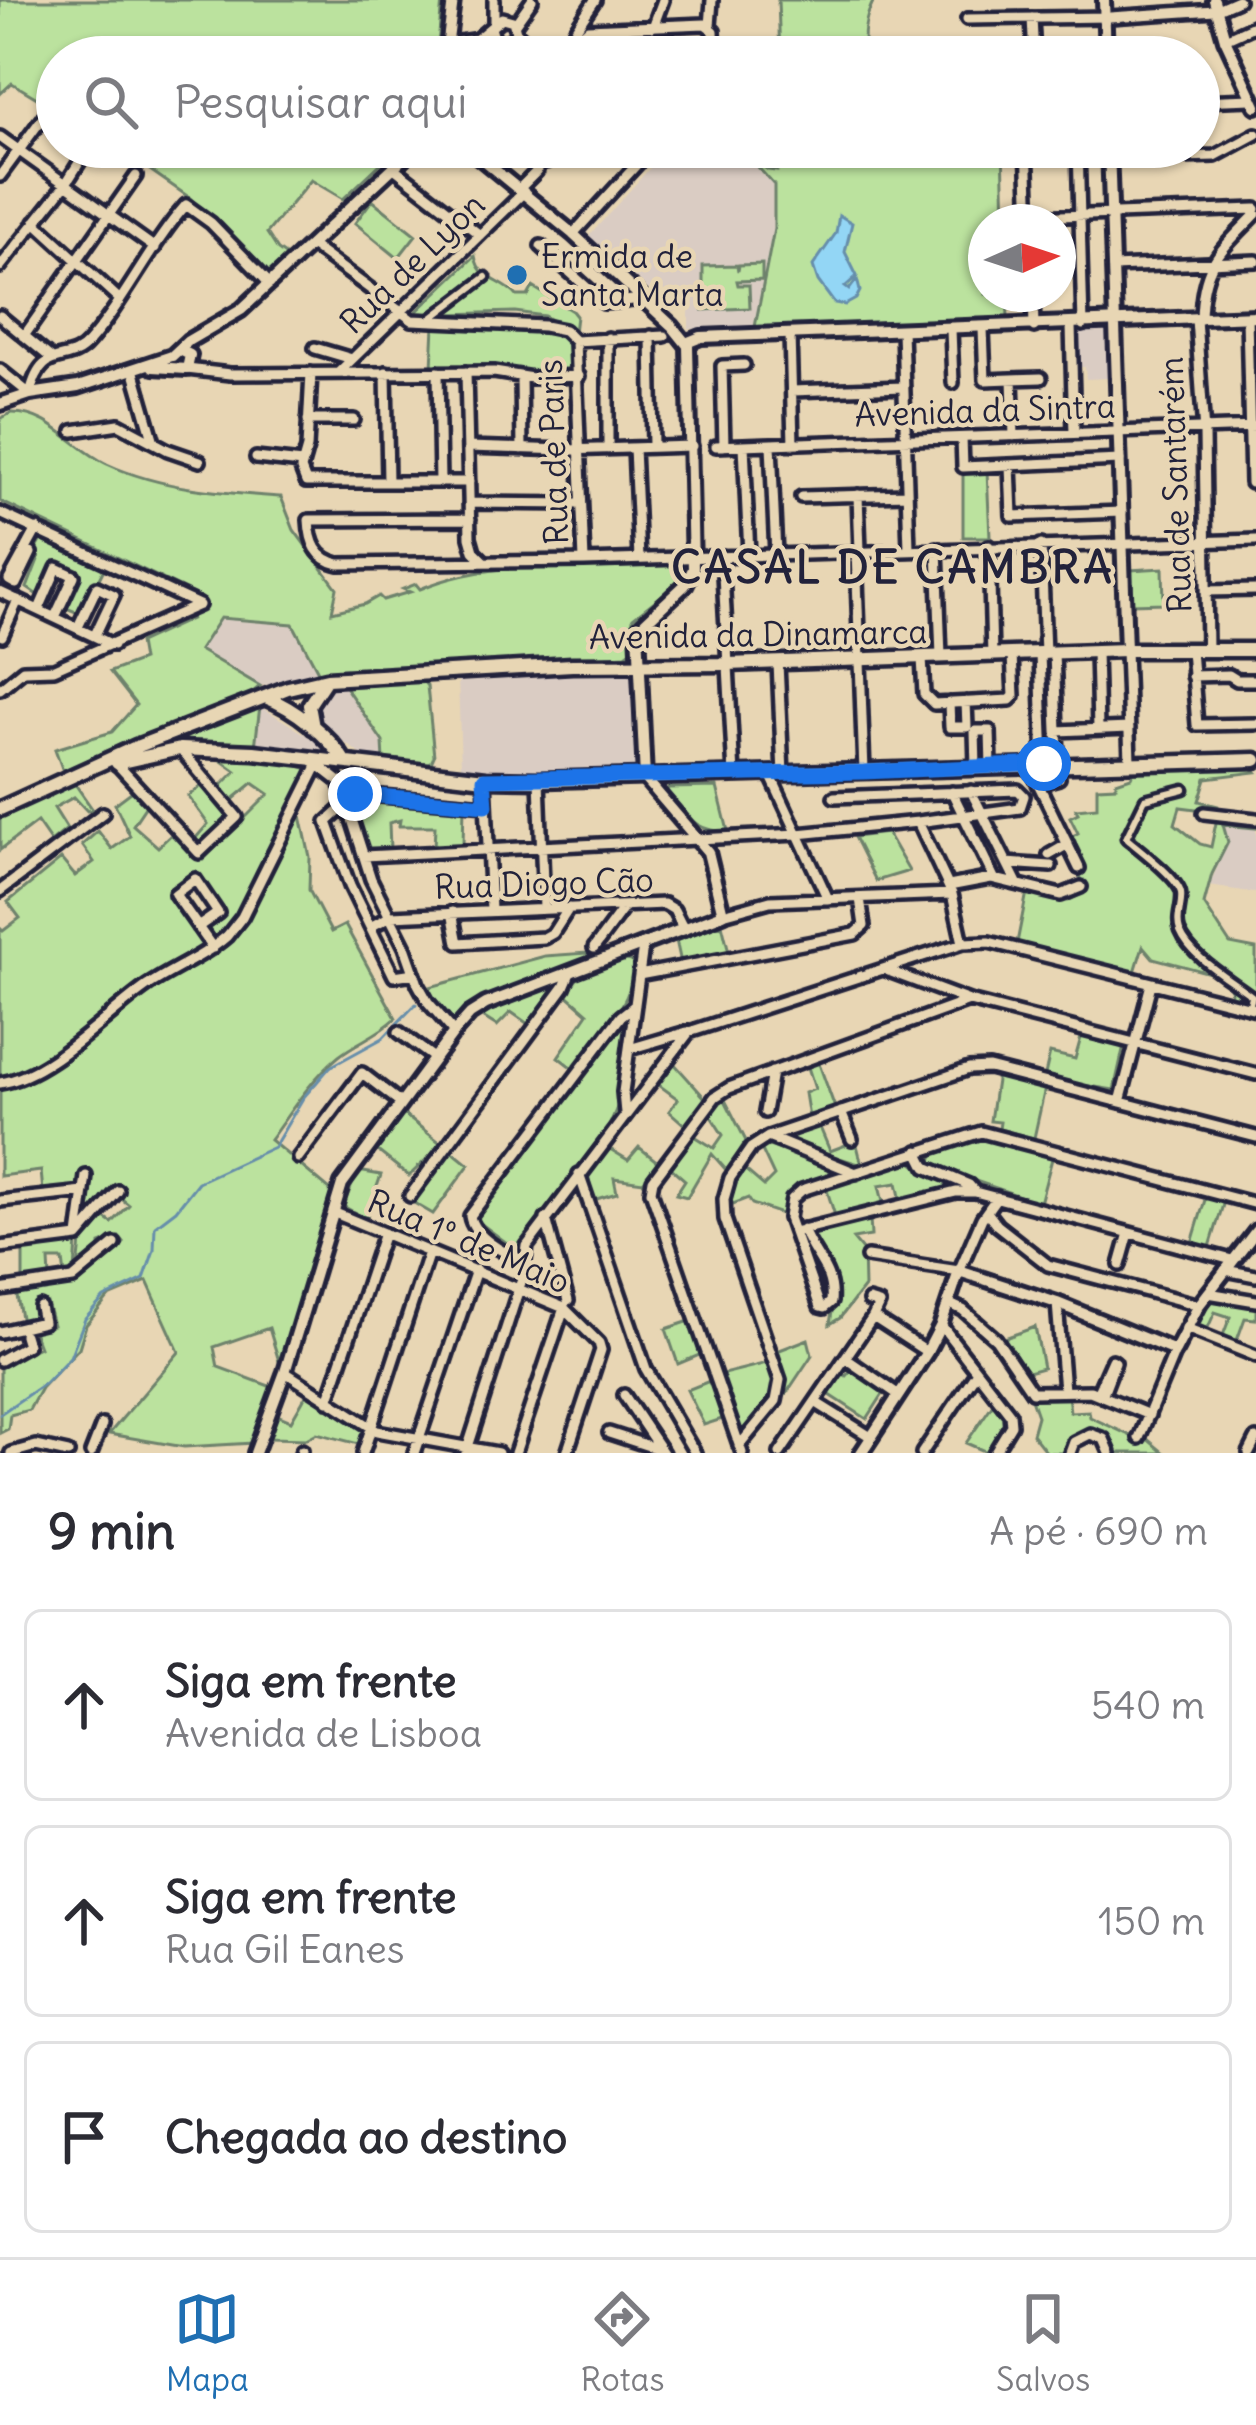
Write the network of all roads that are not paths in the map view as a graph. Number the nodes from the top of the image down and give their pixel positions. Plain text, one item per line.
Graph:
1 (453, 0) edge
2 (494, 0) edge
3 (532, 0) edge
4 (595, 0) edge
5 (663, 0) edge
6 (712, 0) edge
7 (1104, 0) edge
8 (1238, 0) edge
9 (1214, 5) edge
10 (1105, 16) junction
11 (1031, 17) junction
12 (967, 20) dead end
13 (710, 26) junction
14 (1256, 26) edge
15 (505, 27) junction
16 (653, 27) junction
17 (448, 36) edge
18 (482, 36) edge
19 (499, 36) edge
20 (516, 36) edge
21 (575, 36) edge
22 (580, 36) edge
23 (712, 36) edge
24 (1032, 36) edge
25 (1105, 36) edge
26 (1226, 39) junction
27 (1251, 84) edge
28 (1220, 101) edge
29 (1254, 102) edge
30 (36, 127) edge
31 (1256, 134) edge
32 (0, 137) edge
33 (19, 151) junction
34 (1220, 153) edge
35 (36, 164) edge
36 (42, 168) edge
37 (76, 168) edge
38 (394, 168) joint
39 (494, 168) edge
40 (627, 168) edge
41 (1029, 168) edge
42 (1078, 168) edge
43 (1110, 168) edge
44 (537, 171) dead end
45 (0, 176) edge
46 (136, 176) dead end
47 (65, 185) junction
48 (522, 190) junction
49 (1030, 204) edge
50 (1256, 212) edge
51 (1112, 214) junction
52 (108, 215) junction
53 (1076, 216) edge
54 (1079, 216) junction
55 (35, 222) junction
56 (480, 235) junction
57 (573, 235) junction
58 (541, 246) dead end
59 (312, 247) junction
60 (155, 248) junction
61 (4, 253) edge
62 (77, 260) junction
63 (1256, 261) edge
64 (1210, 263) junction
65 (0, 267) edge
66 (1113, 267) junction
67 (486, 277) dead end
68 (270, 284) junction
69 (119, 299) junction
70 (643, 299) junction
71 (401, 312) junction
72 (1034, 312) edge
73 (0, 316) edge
74 (1252, 317) edge
75 (1198, 319) junction
76 (428, 321) junction
77 (1115, 323) junction
78 (1077, 325) junction
79 (1034, 327) junction
80 (983, 328) junction
81 (951, 329) junction
82 (902, 331) junction
83 (790, 334) junction
84 (24, 336) junction
85 (651, 336) junction
86 (665, 336) dead end
87 (608, 338) junction
88 (575, 341) junction
89 (686, 343) junction
90 (315, 348) dead end
91 (51, 358) junction
92 (182, 359) junction
93 (352, 359) junction
94 (744, 365) dead end
95 (139, 368) junction
96 (0, 370) edge
97 (386, 372) junction
98 (438, 372) junction
99 (466, 372) junction
100 (311, 373) junction
101 (338, 373) junction
102 (579, 376) junction
103 (521, 377) junction
104 (1041, 378) dead end
105 (1012, 380) junction
106 (952, 383) dead end
107 (904, 387) junction
108 (792, 391) junction
109 (29, 394) junction
110 (0, 404) edge
111 (308, 420) junction
112 (354, 420) dead end
113 (1253, 427) edge
114 (1202, 428) junction
115 (74, 431) dead end
116 (1119, 432) junction
117 (1075, 433) junction
118 (1013, 436) junction
119 (962, 438) junction
120 (905, 440) junction
121 (154, 442) junction
122 (793, 444) junction
123 (772, 445) junction
124 (692, 446) junction
125 (744, 446) junction
126 (468, 447) junction
127 (653, 447) junction
128 (522, 448) junction
129 (634, 448) junction
130 (579, 449) junction
131 (608, 449) junction
132 (256, 458) dead end
133 (1120, 460) junction
134 (200, 461) dead end
135 (302, 463) junction
136 (1010, 465) junction
137 (388, 482) junction
138 (440, 482) junction
139 (469, 482) junction
140 (1250, 483) edge
141 (907, 494) junction
142 (858, 495) junction
143 (801, 497) dead end
144 (470, 503) junction
145 (581, 504) junction
146 (1122, 512) junction
147 (0, 513) edge
148 (470, 519) junction
149 (37, 529) junction
150 (1206, 540) junction
151 (1256, 540) edge
152 (1123, 542) junction
153 (1041, 544) junction
154 (989, 546) junction
155 (938, 548) junction
156 (909, 549) junction
157 (858, 551) junction
158 (776, 554) junction
159 (749, 555) junction
160 (722, 556) junction
161 (694, 557) junction
162 (639, 559) junction
163 (484, 561) junction
164 (584, 561) junction
165 (1256, 590) edge
166 (1206, 591) junction
167 (8, 596) edge
168 (39, 609) junction
169 (55, 617) junction
170 (77, 627) junction
171 (95, 635) junction
172 (2, 636) edge
173 (113, 645) junction
174 (1126, 650) junction
175 (1191, 650) junction
176 (1207, 650) junction
177 (1256, 650) edge
178 (1096, 651) junction
179 (1046, 654) junction
180 (1012, 655) junction
181 (992, 656) junction
182 (941, 657) junction
183 (922, 658) junction
184 (860, 660) junction
185 (778, 663) junction
186 (637, 664) junction
187 (728, 664) junction
188 (1192, 676) junction
189 (327, 679) junction
190 (1256, 680) edge
191 (0, 689) edge
192 (265, 697) junction
193 (957, 703) junction
194 (1256, 724) edge
195 (313, 728) junction
196 (1129, 728) junction
197 (971, 729) junction
198 (1098, 729) junction
199 (1057, 731) junction
200 (180, 749) junction
201 (1058, 757) dead end
202 (1256, 760) edge
203 (318, 761) junction
204 (1130, 761) junction
205 (345, 762) junction
206 (116, 764) junction
207 (1044, 764) junction
208 (1029, 765) junction
209 (984, 767) junction
210 (87, 771) junction
211 (864, 772) junction
212 (776, 774) junction
213 (734, 775) junction
214 (645, 778) junction
215 (1059, 778) dead end
216 (484, 779) junction
217 (538, 780) junction
218 (1038, 784) junction
219 (1184, 789) dead end
220 (971, 791) junction
221 (952, 792) junction
222 (884, 795) junction
223 (834, 797) dead end
224 (347, 798) junction
225 (486, 805) junction
226 (0, 809) edge
227 (982, 813) junction
228 (1204, 813) dead end
229 (103, 814) dead end
230 (962, 816) junction
231 (1256, 819) edge
232 (918, 821) junction
233 (885, 825) junction
234 (798, 834) junction
235 (699, 840) junction
236 (1068, 844) junction
237 (542, 847) junction
238 (488, 850) junction
239 (981, 854) junction
240 (364, 856) junction
241 (1005, 860) junction
242 (1079, 868) dead end
243 (994, 878) junction
244 (1017, 883) junction
245 (1081, 887) dead end
246 (950, 890) junction
247 (0, 891) edge
248 (860, 898) junction
249 (828, 899) junction
250 (625, 905) junction
251 (568, 908) junction
252 (544, 909) junction
253 (491, 910) junction
254 (452, 912) junction
255 (723, 914) junction
256 (392, 916) junction
257 (198, 927) junction
258 (370, 927) junction
259 (684, 930) junction
260 (458, 943) junction
261 (963, 944) junction
262 (643, 946) junction
263 (594, 948) dead end
264 (213, 949) junction
265 (464, 959) dead end
266 (905, 962) junction
267 (884, 969) junction
268 (414, 973) junction
269 (570, 973) junction
270 (639, 975) junction
271 (901, 976) junction
272 (1151, 984) junction
273 (969, 1001) junction
274 (635, 1005) junction
275 (1253, 1008) edge
276 (454, 1032) junction
277 (689, 1032) junction
278 (399, 1033) dead end
279 (1136, 1043) junction
280 (629, 1049) junction
281 (434, 1058) junction
282 (772, 1072) junction
283 (1256, 1073) edge
284 (0, 1083) edge
285 (1120, 1102) junction
286 (401, 1103) junction
287 (766, 1112) dead end
288 (841, 1112) junction
289 (625, 1113) junction
290 (768, 1137) junction
291 (1256, 1137) edge
292 (852, 1139) dead end
293 (918, 1151) junction
294 (298, 1158) dead end
295 (856, 1173) junction
296 (579, 1174) junction
297 (86, 1176) dead end
298 (118, 1191) dead end
299 (84, 1192) junction
300 (975, 1192) junction
301 (410, 1196) dead end
302 (997, 1197) junction
303 (0, 1201) edge
304 (1256, 1204) edge
305 (335, 1213) junction
306 (985, 1215) junction
307 (546, 1220) junction
308 (798, 1231) junction
309 (1256, 1232) edge
310 (384, 1233) junction
311 (1129, 1233) junction
312 (78, 1237) junction
313 (115, 1244) dead end
314 (0, 1246) edge
315 (430, 1252) junction
316 (806, 1252) junction
317 (867, 1257) dead end
318 (524, 1260) junction
319 (1120, 1265) dead end
320 (1229, 1265) junction
321 (476, 1270) junction
322 (959, 1271) junction
323 (1256, 1276) edge
324 (520, 1287) junction
325 (0, 1290) edge
326 (1208, 1293) junction
327 (869, 1300) dead end
328 (1256, 1301) edge
329 (948, 1303) junction
330 (1057, 1303) junction
331 (566, 1304) junction
332 (1199, 1305) junction
333 (40, 1307) dead end
334 (873, 1317) junction
335 (941, 1325) junction
336 (1186, 1328) junction
337 (0, 1332) edge
338 (24, 1335) dead end
339 (1175, 1351) junction
340 (927, 1352) junction
341 (1256, 1356) edge
342 (845, 1358) junction
343 (0, 1360) edge
344 (285, 1372) junction
345 (976, 1373) junction
346 (1064, 1390) junction
347 (624, 1394) dead end
348 (899, 1395) junction
349 (328, 1401) junction
350 (815, 1402) junction
351 (1149, 1415) junction
352 (102, 1425) dead end
353 (371, 1428) junction
354 (609, 1433) dead end
355 (872, 1437) junction
356 (419, 1438) junction
357 (1139, 1438) dead end
358 (1256, 1439) edge
359 (784, 1448) edge
360 (35, 1449) edge
361 (467, 1450) edge
362 (656, 1450) edge
363 (740, 1450) edge
364 (11, 1453) edge
365 (68, 1453) edge
366 (92, 1453) edge
367 (259, 1453) edge
368 (364, 1453) edge
369 (414, 1453) edge
370 (498, 1453) edge
371 (515, 1453) edge
372 (567, 1453) edge
373 (695, 1453) edge
374 (801, 1453) edge
375 (861, 1453) edge
376 (922, 1453) edge
377 (994, 1453) edge
378 (1070, 1453) edge
379 (1110, 1453) edge
380 (1249, 1453) edge

1 - 17 street
2 - 15 street
3 - 15 street
4 - 21 street
5 - 16 street
6 - 13 street
7 - 10 street
8 - 9 street
9 - 10 street
9 - 26 street
10 - 11 street
10 - 25 street
11 - 12 street
11 - 24 street
13 - 16 street
13 - 23 street
14 - 26 street
15 - 18 street
15 - 19 street
15 - 20 street
16 - 22 street
26 - 27 street
27 - 29 street
28 - 29 street
30 - 33 street
31 - 34 street
32 - 33 street
33 - 35 street
33 - 45 street
36 - 47 street
37 - 47 street
38 - 56 street
38 - 59 street
39 - 48 street
40 - 57 street
41 - 49 street
42 - 54 street
43 - 51 street
44 - 48 street, Rua de Lyon
46 - 52 street
47 - 52 street
47 - 55 street
48 - 56 street, Rua de Lyon
48 - 57 street
50 - 51 street
50 - 64 street
51 - 54 street
51 - 66 street
52 - 60 street
52 - 62 street
53 - 54 street
54 - 78 street
55 - 61 street
55 - 62 street
56 - 71 street, Rua de Lyon
57 - 70 street
58 - 70 street
59 - 68 street
59 - 71 street
60 - 68 street
60 - 69 street
61 - 65 street
62 - 69 street
62 - 84 street
63 - 64 street
64 - 66 street
64 - 75 street, Rua de Santarém
66 - 77 street
67 - 76 street
68 - 92 street
69 - 91 street
70 - 89 street
71 - 76 street
71 - 93 street, Rua de Lyon
72 - 79 street
73 - 84 street
74 - 75 street
74 - 113 street
75 - 77 street
75 - 114 street, Rua de Santarém
76 - 88 street
77 - 78 street
77 - 116 street
78 - 79 street
78 - 117 street
79 - 80 street
80 - 81 street
80 - 105 street
81 - 82 street
81 - 106 street
82 - 83 street
82 - 107 street
83 - 89 street
83 - 108 street
84 - 91 street
85 - 86 street
85 - 87 street
85 - 127 street
87 - 88 street
87 - 131 street
88 - 102 street, Rua de Paris
89 - 124 street
90 - 93 street
91 - 109 street
92 - 95 street
92 - 100 street
93 - 101 street, Rua de Lyon
94 - 125 street, Avenida da Sintra
95 - 109 street
95 - 121 street
96 - 109 street
97 - 98 street
97 - 101 street
97 - 137 street
98 - 99 street
98 - 138 street
99 - 103 street
99 - 126 street
100 - 101 street
100 - 111 street
102 - 103 street
102 - 130 street, Rua de Paris
103 - 128 street
104 - 105 street
105 - 118 street
107 - 108 street
107 - 120 street
108 - 122 street
109 - 110 street
111 - 112 street
111 - 135 street
113 - 114 street, Avenida da Sintra
113 - 140 street
114 - 116 street, Avenida da Sintra
114 - 150 street, Rua de Santarém
115 - 121 street
116 - 117 street, Avenida da Sintra
116 - 133 street
117 - 118 street, Avenida da Sintra
118 - 119 street, Avenida da Sintra
119 - 120 street, Avenida da Sintra
119 - 136 street
120 - 122 street, Avenida da Sintra
120 - 141 street
121 - 134 street
122 - 123 street, Avenida da Sintra
123 - 125 street, Avenida da Sintra
123 - 158 street
124 - 127 street
124 - 161 street
125 - 159 street
126 - 128 street
126 - 139 street
127 - 129 street
128 - 130 street
129 - 131 street
129 - 162 street
130 - 131 street
130 - 145 street, Rua de Paris
132 - 135 street
133 - 136 street
133 - 146 street
135 - 137 street
136 - 146 street
137 - 138 street
138 - 139 street
139 - 144 street
141 - 142 street
141 - 156 street
142 - 143 street
142 - 157 street
144 - 145 street
144 - 148 street
145 - 164 street, Rua de Paris
146 - 152 street
147 - 149 street
148 - 163 street
148 - 163 street
149 - 167 street
149 - 173 street
150 - 151 street
150 - 152 street
150 - 166 street, Rua de Santarém
152 - 153 street
152 - 174 street
153 - 154 street
153 - 179 street
154 - 155 street
154 - 181 street
155 - 156 street
155 - 182 street
156 - 157 street
157 - 158 street
157 - 184 street
158 - 159 street
159 - 160 street
160 - 161 street
160 - 187 street
161 - 162 street
161 - 186 street
162 - 164 street
163 - 164 street
165 - 166 street
166 - 176 street, Rua de Santarém
167 - 168 street
167 - 172 street
168 - 169 street
168 - 169 street
169 - 170 street
170 - 171 street
170 - 171 street
171 - 173 street
173 - 191 street
174 - 175 main road, Avenida da Dinamarca
174 - 178 main road, Avenida da Dinamarca
174 - 196 street
175 - 176 main road, Avenida da Dinamarca
175 - 188 street
176 - 177 main road, Avenida da Dinamarca
178 - 179 main road, Avenida da Dinamarca
178 - 198 street
179 - 180 main road, Avenida da Dinamarca
179 - 199 street
179 - 207 street
180 - 181 main road, Avenida da Dinamarca
180 - 193 street
181 - 182 main road, Avenida da Dinamarca
182 - 183 main road, Avenida da Dinamarca
183 - 184 main road, Avenida da Dinamarca
183 - 193 street
184 - 185 main road, Avenida da Dinamarca
184 - 211 street
185 - 187 main road, Avenida da Dinamarca
185 - 212 street
186 - 187 main road, Avenida da Dinamarca
186 - 189 main road, Avenida da Dinamarca
186 - 214 street
187 - 213 street
188 - 190 street
188 - 194 street
189 - 192 main road, Avenida da Dinamarca
189 - 195 main road
192 - 195 main road
192 - 210 main road, Avenida da Dinamarca
193 - 197 street
193 - 197 street
195 - 205 main road
196 - 198 street
196 - 204 street
197 - 209 street
198 - 199 street
199 - 201 street
200 - 203 main road
200 - 206 main road
200 - 206 street
202 - 204 main road
203 - 205 main road
203 - 224 street
203 - 264 street
204 - 207 main road
205 - 216 main road
206 - 210 main road
207 - 208 main road
208 - 209 main road
208 - 218 street
209 - 211 main road
210 - 226 main road
211 - 212 main road
212 - 213 main road
212 - 234 street
213 - 214 main road
214 - 217 main road
214 - 235 street
215 - 218 street
216 - 217 main road
216 - 225 street
217 - 237 street
218 - 236 street
219 - 275 street
220 - 221 street
220 - 227 street
220 - 227 street
221 - 222 street
221 - 230 street
222 - 223 street
222 - 233 street
224 - 225 street
224 - 240 street
224 - 258 street
225 - 238 street
227 - 230 street
227 - 241 street
228 - 231 street
229 - 247 street
230 - 232 street
230 - 239 street
232 - 233 street
232 - 246 street
233 - 234 street
234 - 235 street
234 - 249 street
235 - 237 street
235 - 255 street
236 - 241 street
236 - 242 street
237 - 238 street
237 - 252 street
238 - 240 street
238 - 253 street
239 - 241 street
239 - 243 street
240 - 256 street
241 - 244 street
243 - 244 street
243 - 246 street
244 - 245 street
246 - 248 street
246 - 261 street
248 - 249 street
248 - 270 street
249 - 255 street
250 - 251 street, Rua Diogo Cão
250 - 259 street, Rua Diogo Cão
250 - 263 street
251 - 252 street, Rua Diogo Cão
251 - 260 street
252 - 253 street, Rua Diogo Cão
253 - 254 street, Rua Diogo Cão
254 - 256 street, Rua Diogo Cão
254 - 260 street
255 - 259 street
256 - 258 street
256 - 268 street
257 - 257 street
257 - 264 street
258 - 268 street
259 - 262 street
260 - 265 street
261 - 266 street
261 - 272 street
262 - 269 street
262 - 270 street
264 - 284 street
266 - 267 street
266 - 271 street
267 - 271 street
267 - 277 street
268 - 276 street
269 - 276 street
269 - 301 street
270 - 274 street
271 - 273 street
272 - 275 street
272 - 279 street
273 - 279 street
273 - 282 street
274 - 280 street
274 - 318 street
276 - 281 street
277 - 280 street
277 - 289 street
278 - 281 street
279 - 283 street
279 - 285 street
280 - 289 street
281 - 286 street
282 - 287 street
282 - 363 street
285 - 288 street
285 - 291 street
286 - 294 street
286 - 305 street
288 - 290 street
288 - 292 street
289 - 296 street
290 - 295 street
290 - 363 street
293 - 295 street
293 - 300 street
293 - 304 street
295 - 308 street
296 - 307 street
296 - 373 street
297 - 299 street
298 - 312 street
299 - 303 street
299 - 312 street
300 - 302 street
300 - 306 street
300 - 308 street
302 - 306 street
302 - 311 street
305 - 310 street, Rua 1º de Maio
305 - 344 street
306 - 322 street
306 - 332 street
307 - 318 street
307 - 331 street
308 - 316 street
309 - 320 street
310 - 315 street, Rua 1º de Maio
310 - 349 street
311 - 319 street
311 - 320 street
312 - 314 street
313 - 325 street
315 - 321 street, Rua 1º de Maio
315 - 353 street
316 - 316 street
317 - 322 street
318 - 324 street
320 - 323 street
320 - 326 street
321 - 324 street, Rua 1º de Maio
321 - 356 street
322 - 329 street
322 - 330 street
324 - 331 street, Rua 1º de Maio
324 - 361 street
326 - 328 street
326 - 332 street
327 - 334 street
329 - 335 street
329 - 346 street
330 - 339 street
330 - 346 street
331 - 371 street
331 - 372 street, Rua 1º de Maio
332 - 336 street
333 - 337 street
334 - 340 street
334 - 342 street
335 - 340 street
335 - 345 street
336 - 339 street
336 - 341 street
338 - 343 street
339 - 351 street
340 - 348 street
342 - 348 street
342 - 350 street
344 - 349 street
344 - 367 street
345 - 376 street
345 - 377 street
346 - 351 street
347 - 362 street
348 - 355 street
349 - 353 street
350 - 355 street
350 - 359 street
351 - 357 street
352 - 366 street
353 - 356 street
353 - 368 street
354 - 362 street
355 - 375 street
356 - 361 street
356 - 369 street
358 - 380 street
359 - 374 street
360 - 364 street
360 - 365 street
361 - 370 street
378 - 379 street

